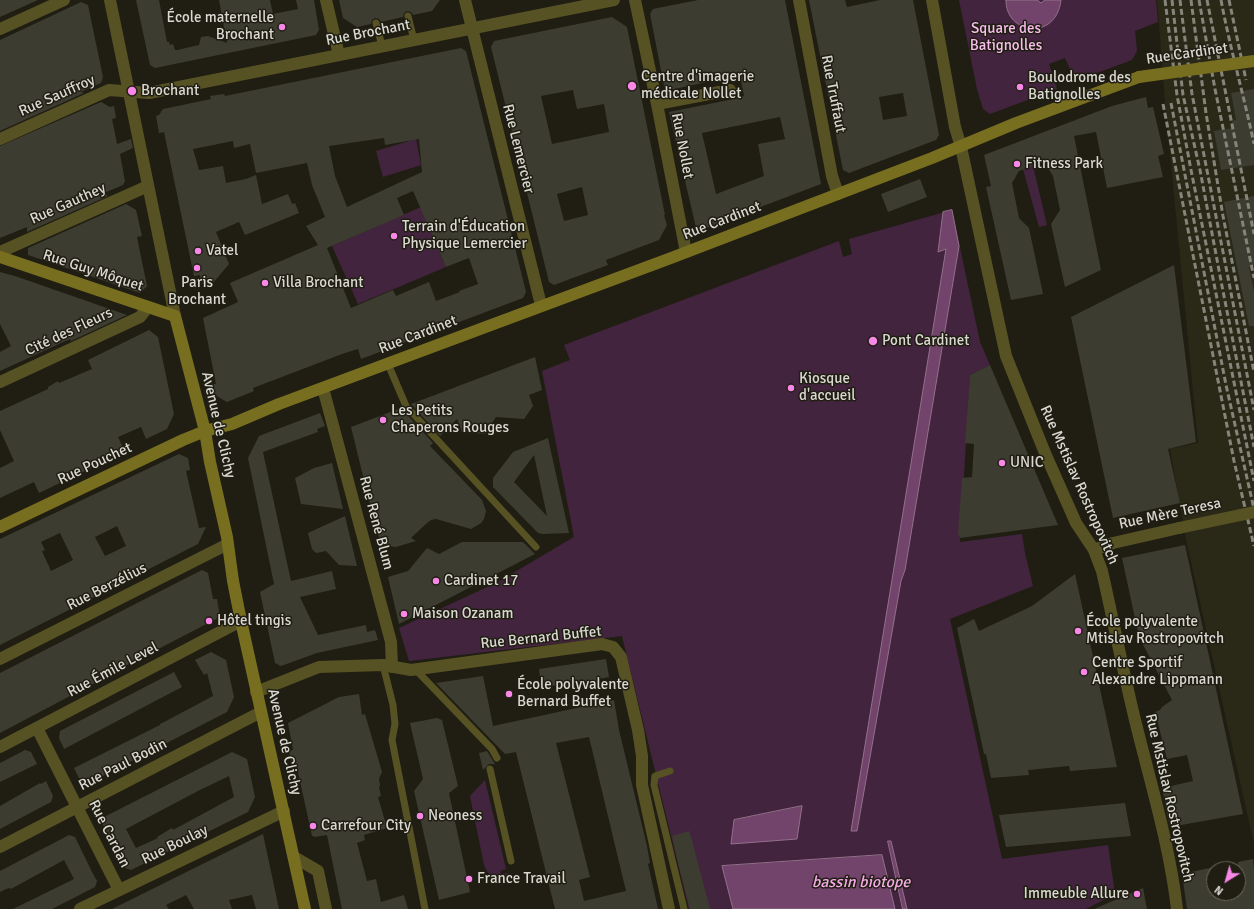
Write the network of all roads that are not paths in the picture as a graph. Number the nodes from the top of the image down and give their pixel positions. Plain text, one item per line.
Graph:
1 (64, 0) edge
2 (110, 0) edge
3 (326, 0) edge
4 (465, 0) edge
5 (614, 0) edge
6 (635, 0) edge
7 (799, 0) edge
8 (932, 0) edge
9 (408, 16) dead end
10 (376, 23) dead end
11 (472, 28) junction
12 (0, 30) edge
13 (414, 40) junction
14 (382, 46) junction
15 (339, 55) junction
16 (1254, 61) edge
17 (730, 90) dead end
18 (129, 92) junction
19 (657, 104) junction
20 (0, 139) edge
21 (961, 146) junction
22 (148, 186) junction
23 (838, 194) junction
24 (0, 252) edge
25 (686, 252) junction
26 (0, 257) edge
27 (541, 305) junction
28 (148, 307) junction
29 (175, 316) junction
30 (388, 364) junction
31 (0, 382) edge
32 (323, 388) junction
33 (205, 431) junction
34 (1254, 512) edge
35 (0, 527) edge
36 (228, 544) junction
37 (536, 547) dead end
38 (1094, 550) junction
39 (241, 621) junction
40 (0, 659) edge
41 (388, 666) junction
42 (416, 670) junction
43 (256, 692) junction
44 (261, 712) junction
45 (37, 728) junction
46 (0, 748) edge
47 (497, 758) dead end
48 (490, 769) dead end
49 (670, 771) dead end
50 (77, 807) junction
51 (284, 811) junction
52 (0, 847) edge
53 (294, 857) junction
54 (511, 861) dead end
55 (119, 890) junction
56 (80, 909) edge
57 (305, 909) edge
58 (326, 909) edge
59 (425, 909) edge
60 (668, 909) edge
61 (684, 909) edge
62 (1177, 909) edge

1 - 12 street
2 - 18 street, Avenue de Clichy
3 - 15 street
4 - 11 street, Rue Lemercier
5 - 11 street, Rue Brochant
6 - 19 street, Rue Nollet
7 - 23 street, Rue Truffaut
8 - 21 street, Rue Mstislav Rostropovitch
9 - 13 lane
10 - 14 lane
11 - 13 street, Rue Brochant
11 - 27 street, Rue Lemercier
13 - 14 street, Rue Brochant
14 - 15 street, Rue Brochant
15 - 18 street, Rue Brochant
16 - 21 main road, Rue Cardinet, bridge
17 - 19 street
18 - 20 street, Rue Sauffroy
18 - 22 street, Avenue de Clichy
19 - 25 street, Rue Nollet
21 - 23 main road, Rue Cardinet
21 - 38 street, Rue Mstislav Rostropovitch
22 - 24 street, Rue Gauthey
22 - 29 street, Avenue de Clichy
23 - 25 main road, Rue Cardinet
25 - 27 main road, Rue Cardinet
26 - 28 main road, Rue Guy Môquet
27 - 30 main road, Rue Cardinet
28 - 29 main road, Rue Guy Môquet
28 - 31 street, Cité des Fleurs
29 - 33 main road, Avenue de Clichy
30 - 32 main road, Rue Cardinet
30 - 37 lane
32 - 33 main road, Rue Cardinet
32 - 41 street, Rue René Blum
33 - 35 main road, Rue Pouchet
33 - 36 main road, Avenue de Clichy
34 - 38 street, Rue Mère Teresa, bridge
36 - 39 main road, Avenue de Clichy
36 - 40 street, Rue Berzélius
38 - 62 street, Rue Mstislav Rostropovitch
39 - 43 main road, Avenue de Clichy
39 - 45 street, Rue Émile Level
41 - 42 street, Rue Bernard Buffet
41 - 43 street, Rue Bernard Buffet
41 - 59 lane
42 - 47 lane
42 - 60 street, Rue Bernard Buffet
43 - 44 main road, Avenue de Clichy
44 - 50 street, Rue Paul Bodin
44 - 51 main road, Avenue de Clichy
45 - 46 street, Rue Émile Level
45 - 50 street, Rue Cardan
48 - 54 lane
49 - 61 lane
50 - 52 street, Rue Paul Bodin
50 - 55 street, Rue Cardan
51 - 53 main road, Avenue de Clichy
51 - 55 street, Rue Boulay
53 - 57 main road, Avenue de Clichy
53 - 58 street
55 - 56 street, Rue Boulay

